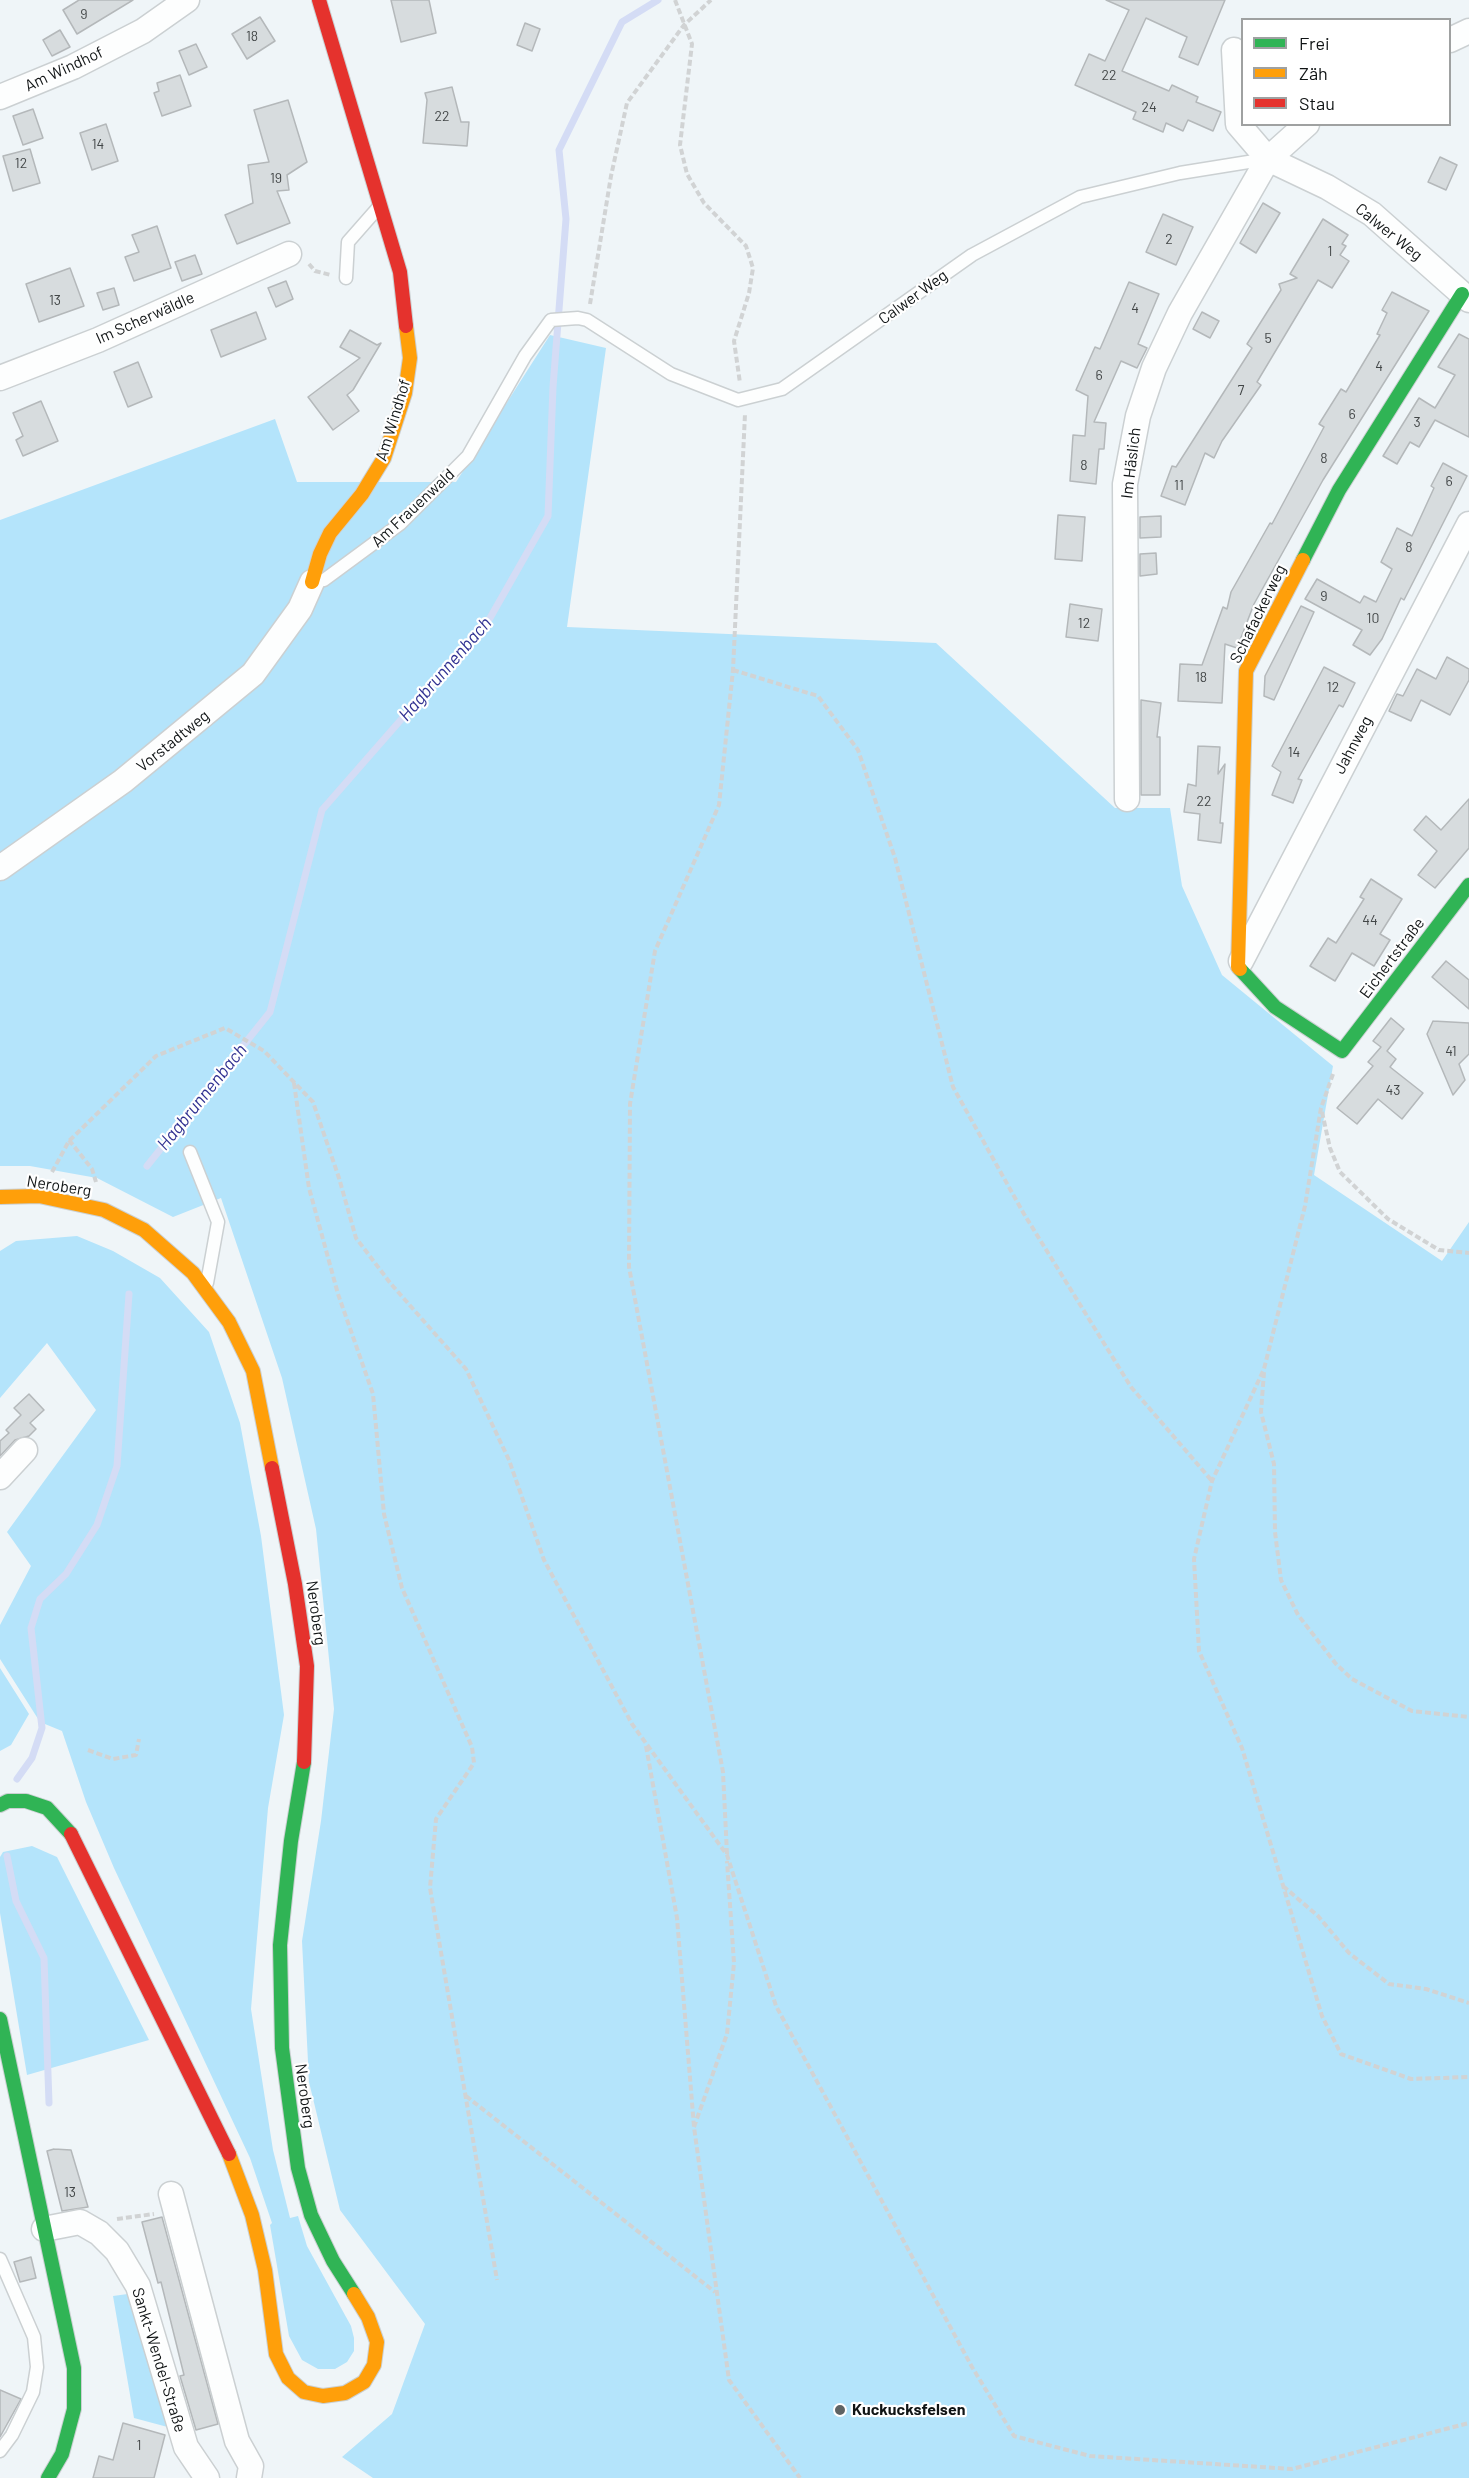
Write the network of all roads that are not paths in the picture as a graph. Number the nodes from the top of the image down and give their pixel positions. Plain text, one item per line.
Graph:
1 (188, 0) edge
2 (319, 0) edge
3 (1469, 32) edge
4 (1451, 39) edge
5 (1234, 50) dead end
6 (0, 97) edge
7 (1304, 126) edge
8 (1268, 159) junction
9 (378, 207) junction
10 (297, 256) road end
11 (346, 278) road end
12 (1465, 297) edge
13 (583, 319) joint
14 (0, 378) edge
15 (1469, 524) edge
16 (312, 582) junction
17 (1126, 799) dead end
18 (0, 868) edge
19 (1469, 885) edge
20 (1238, 966) junction
21 (190, 1152) dead end
22 (0, 1197) edge
23 (205, 1290) junction
24 (25, 1450) dead end
25 (0, 1477) edge
26 (0, 1805) edge
27 (0, 2019) edge
28 (173, 2203) road end
29 (44, 2229) junction
30 (0, 2259) edge
31 (0, 2451) edge
32 (48, 2478) edge
33 (207, 2478) edge
34 (249, 2478) edge

1 - 6 street, Am Windhof
2 - 9 street, Am Windhof
3 - 4 street
5 - 8 street, Calwer Weg
7 - 8 street, Im Häslich
8 - 12 street, Calwer Weg
8 - 13 lane, Calwer Weg
8 - 17 street, Im Häslich
9 - 11 lane
9 - 16 street, Am Windhof
10 - 14 street, Im Scherwäldle
12 - 20 street, Schafackerweg
13 - 16 lane, Am Frauenwald
15 - 20 street, Jahnweg
16 - 18 street, Vorstadtweg
19 - 20 street, Eichertstraße
21 - 23 lane
22 - 23 street, Neroberg
23 - 26 street, Neroberg
24 - 25 street
27 - 29 street
28 - 34 street
29 - 32 street
29 - 33 street, Sankt-Wendel-Straße
30 - 31 lane

